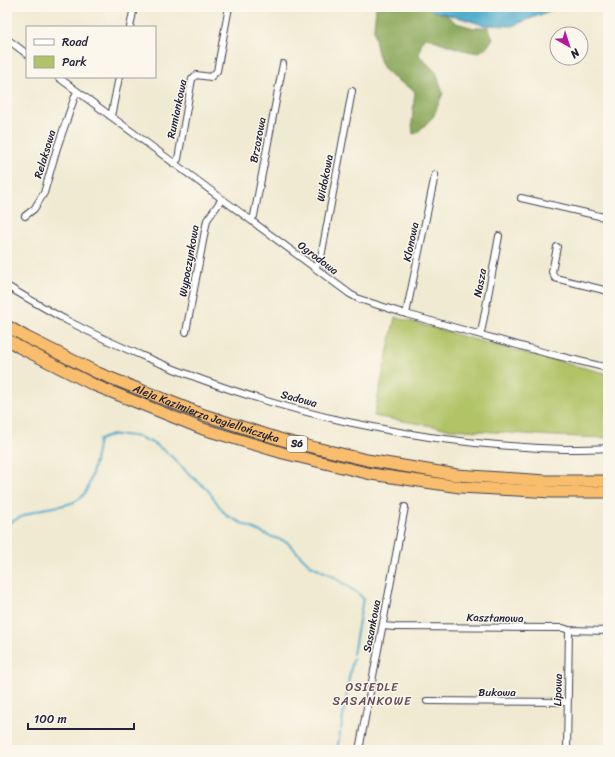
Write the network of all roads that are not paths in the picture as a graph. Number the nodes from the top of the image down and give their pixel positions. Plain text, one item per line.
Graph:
1 (134, 7) edge
2 (229, 7) edge
3 (130, 26) edge
4 (7, 39) edge
5 (26, 53) edge
6 (283, 64) dead end
7 (59, 78) edge
8 (119, 78) edge
9 (352, 91) dead end
10 (77, 92) junction
11 (110, 116) junction
12 (174, 164) junction
13 (435, 175) dead end
14 (521, 198) dead end
15 (222, 199) junction
16 (25, 216) dead end
17 (608, 218) edge
18 (251, 220) junction
19 (499, 236) dead end
20 (557, 247) dead end
21 (315, 268) junction
22 (7, 286) edge
23 (608, 291) edge
24 (406, 314) junction
25 (7, 326) edge
26 (186, 332) dead end
27 (480, 334) junction
28 (7, 339) edge
29 (608, 368) edge
30 (608, 448) edge
31 (608, 481) edge
32 (608, 492) edge
33 (406, 507) dead end
34 (382, 626) junction
35 (569, 630) junction
36 (608, 631) edge
37 (427, 701) dead end
38 (567, 702) junction
39 (359, 750) edge
40 (567, 750) edge

1 - 3 street
2 - 12 street, Rumiankowa
4 - 5 street
6 - 18 street, Brzozowa
7 - 10 street, Ogrodowa
8 - 11 street
9 - 21 street, Widokowa
10 - 11 street, Ogrodowa
10 - 16 street, Relaksowa
11 - 12 street, Ogrodowa
12 - 15 street, Ogrodowa
13 - 24 street, Klonowa
14 - 17 street
15 - 18 street, Ogrodowa
15 - 26 street, Wypoczynkowa
18 - 21 street, Ogrodowa
19 - 27 street, Nasza
20 - 23 street
21 - 24 street, Ogrodowa
22 - 30 street, Sadowa
24 - 27 street, Ogrodowa
25 - 31 highway, Aleja Kazimierza Jagiellończyka / S6
27 - 29 street, Ogrodowa
28 - 32 highway, Aleja Kazimierza Jagiellończyka / S6
33 - 34 street, Sasankowa
34 - 35 street, Kasztanowa
34 - 39 street, Sasankowa
35 - 36 street, Kasztanowa
35 - 38 street, Lipowa
37 - 38 street, Bukowa
38 - 40 street, Lipowa

